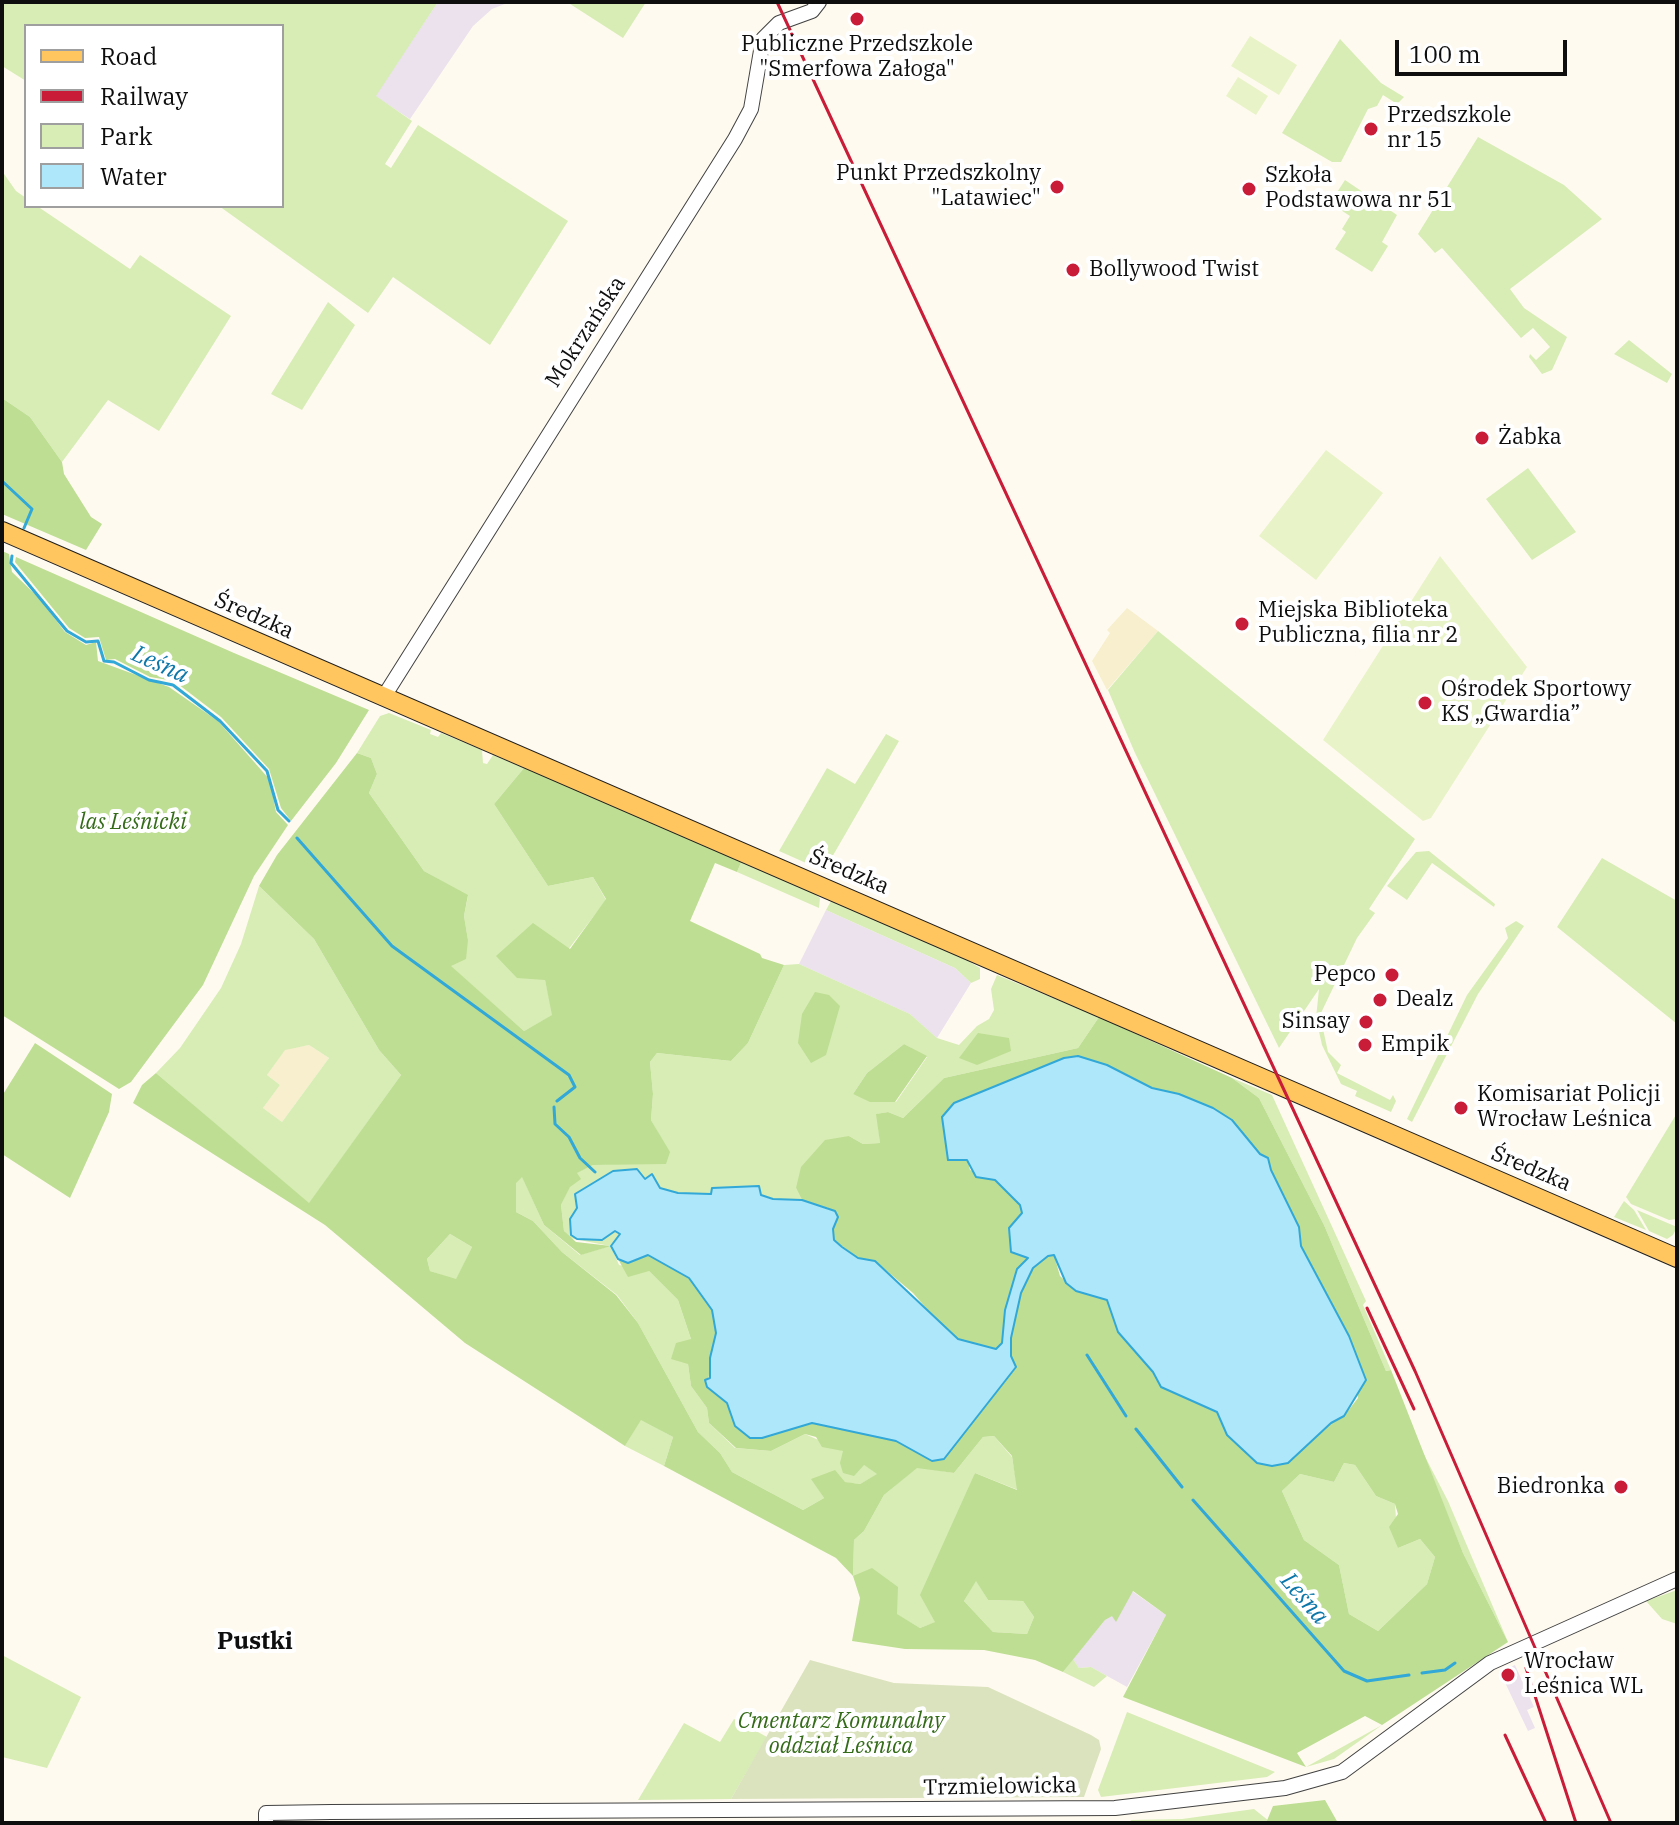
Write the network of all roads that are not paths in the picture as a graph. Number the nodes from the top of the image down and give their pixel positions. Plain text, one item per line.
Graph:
1 (819, 2) edge
2 (2, 531) edge
3 (383, 698) junction
4 (1677, 1258) edge
5 (1677, 1579) edge
6 (266, 1818) edge

1 - 3 street, Mokrzańska
2 - 3 main road, Średzka
3 - 4 main road, Średzka
5 - 6 street, Trzmielowicka

